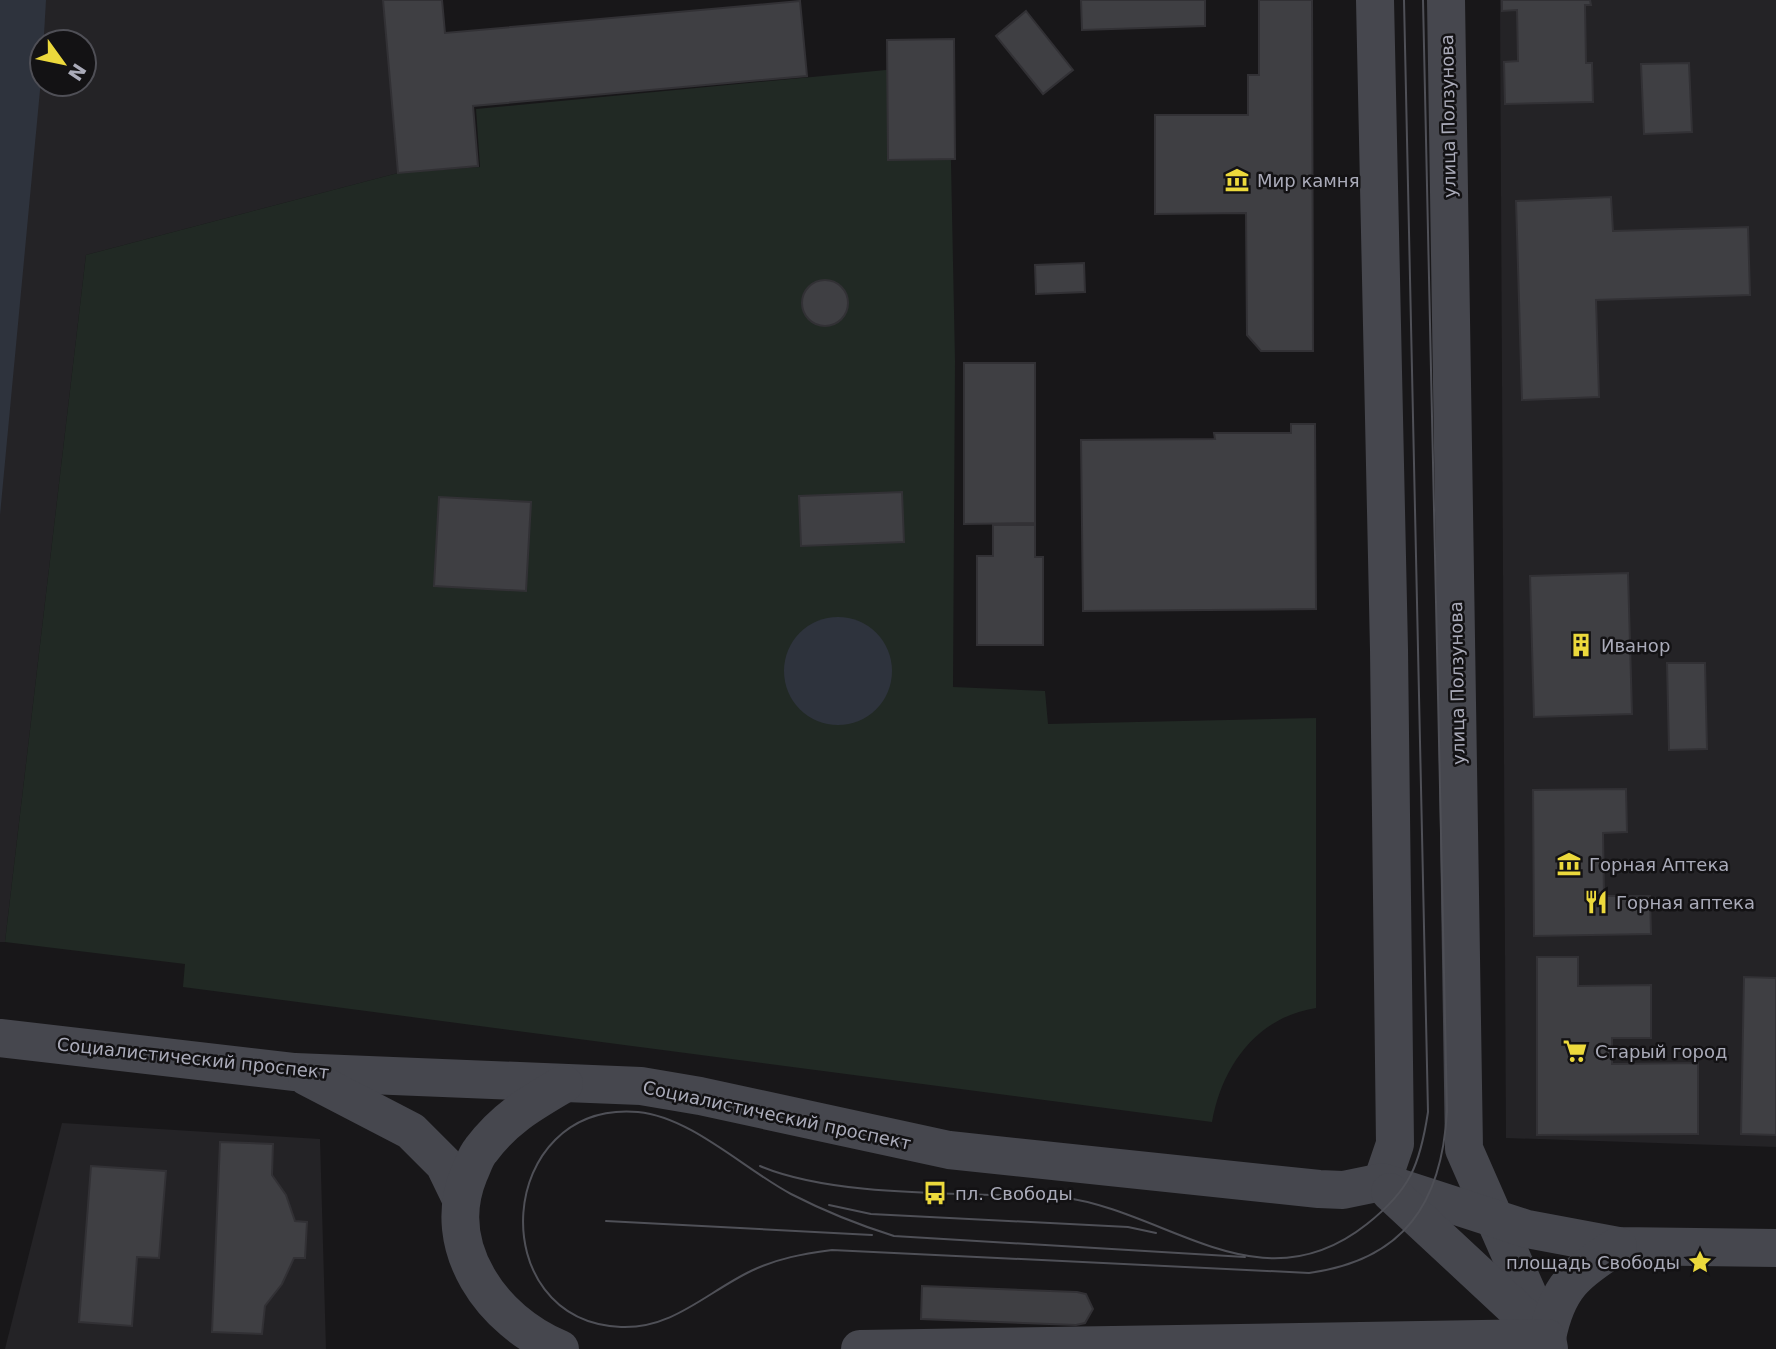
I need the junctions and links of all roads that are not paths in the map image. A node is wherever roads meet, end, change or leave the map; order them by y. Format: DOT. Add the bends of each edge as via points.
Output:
graph roads {
  1 [pos="1375,0"];
  2 [pos="1446,0"];
  3 [pos="0,1038"];
  4 [pos="295,1072"];
  5 [pos="564,1084"];
  6 [pos="1382,1182"];
  7 [pos="460,1197"];
  8 [pos="1495,1219"];
  9 [pos="1618,1246"];
  10 [pos="1776,1248"];
  11 [pos="1550,1345"];
  12 [pos="560,1349"];
  13 [pos="860,1349"];
  1 -- 6 [label="street" via="1395,1144"];
  2 -- 8 [label="street, улица Ползунова" via="1464,1149"];
  3 -- 4 [label="street, Социалистический проспект"];
  4 -- 5 [label="street, Социалистический проспект"];
  4 -- 7 [label="street" via="411,1130 444,1164"];
  5 -- 6 [label="street, Социалистический проспект" via="641,1086 700,1096 949,1150 1343,1190"];
  5 -- 7 [label="street" via="511,1115 478,1153"];
  6 -- 8 [label="street"];
  6 -- 11 [label="street"];
  7 -- 12 [label="street" via="460,1231 476,1279 507,1318"];
  8 -- 9 [label="street"];
  8 -- 11 [label="street, улица Ползунова"];
  9 -- 10 [label="street"];
  9 -- 11 [label="street" via="1584,1267 1563,1289 1552,1311"];
  11 -- 13 [label="street"];
}
